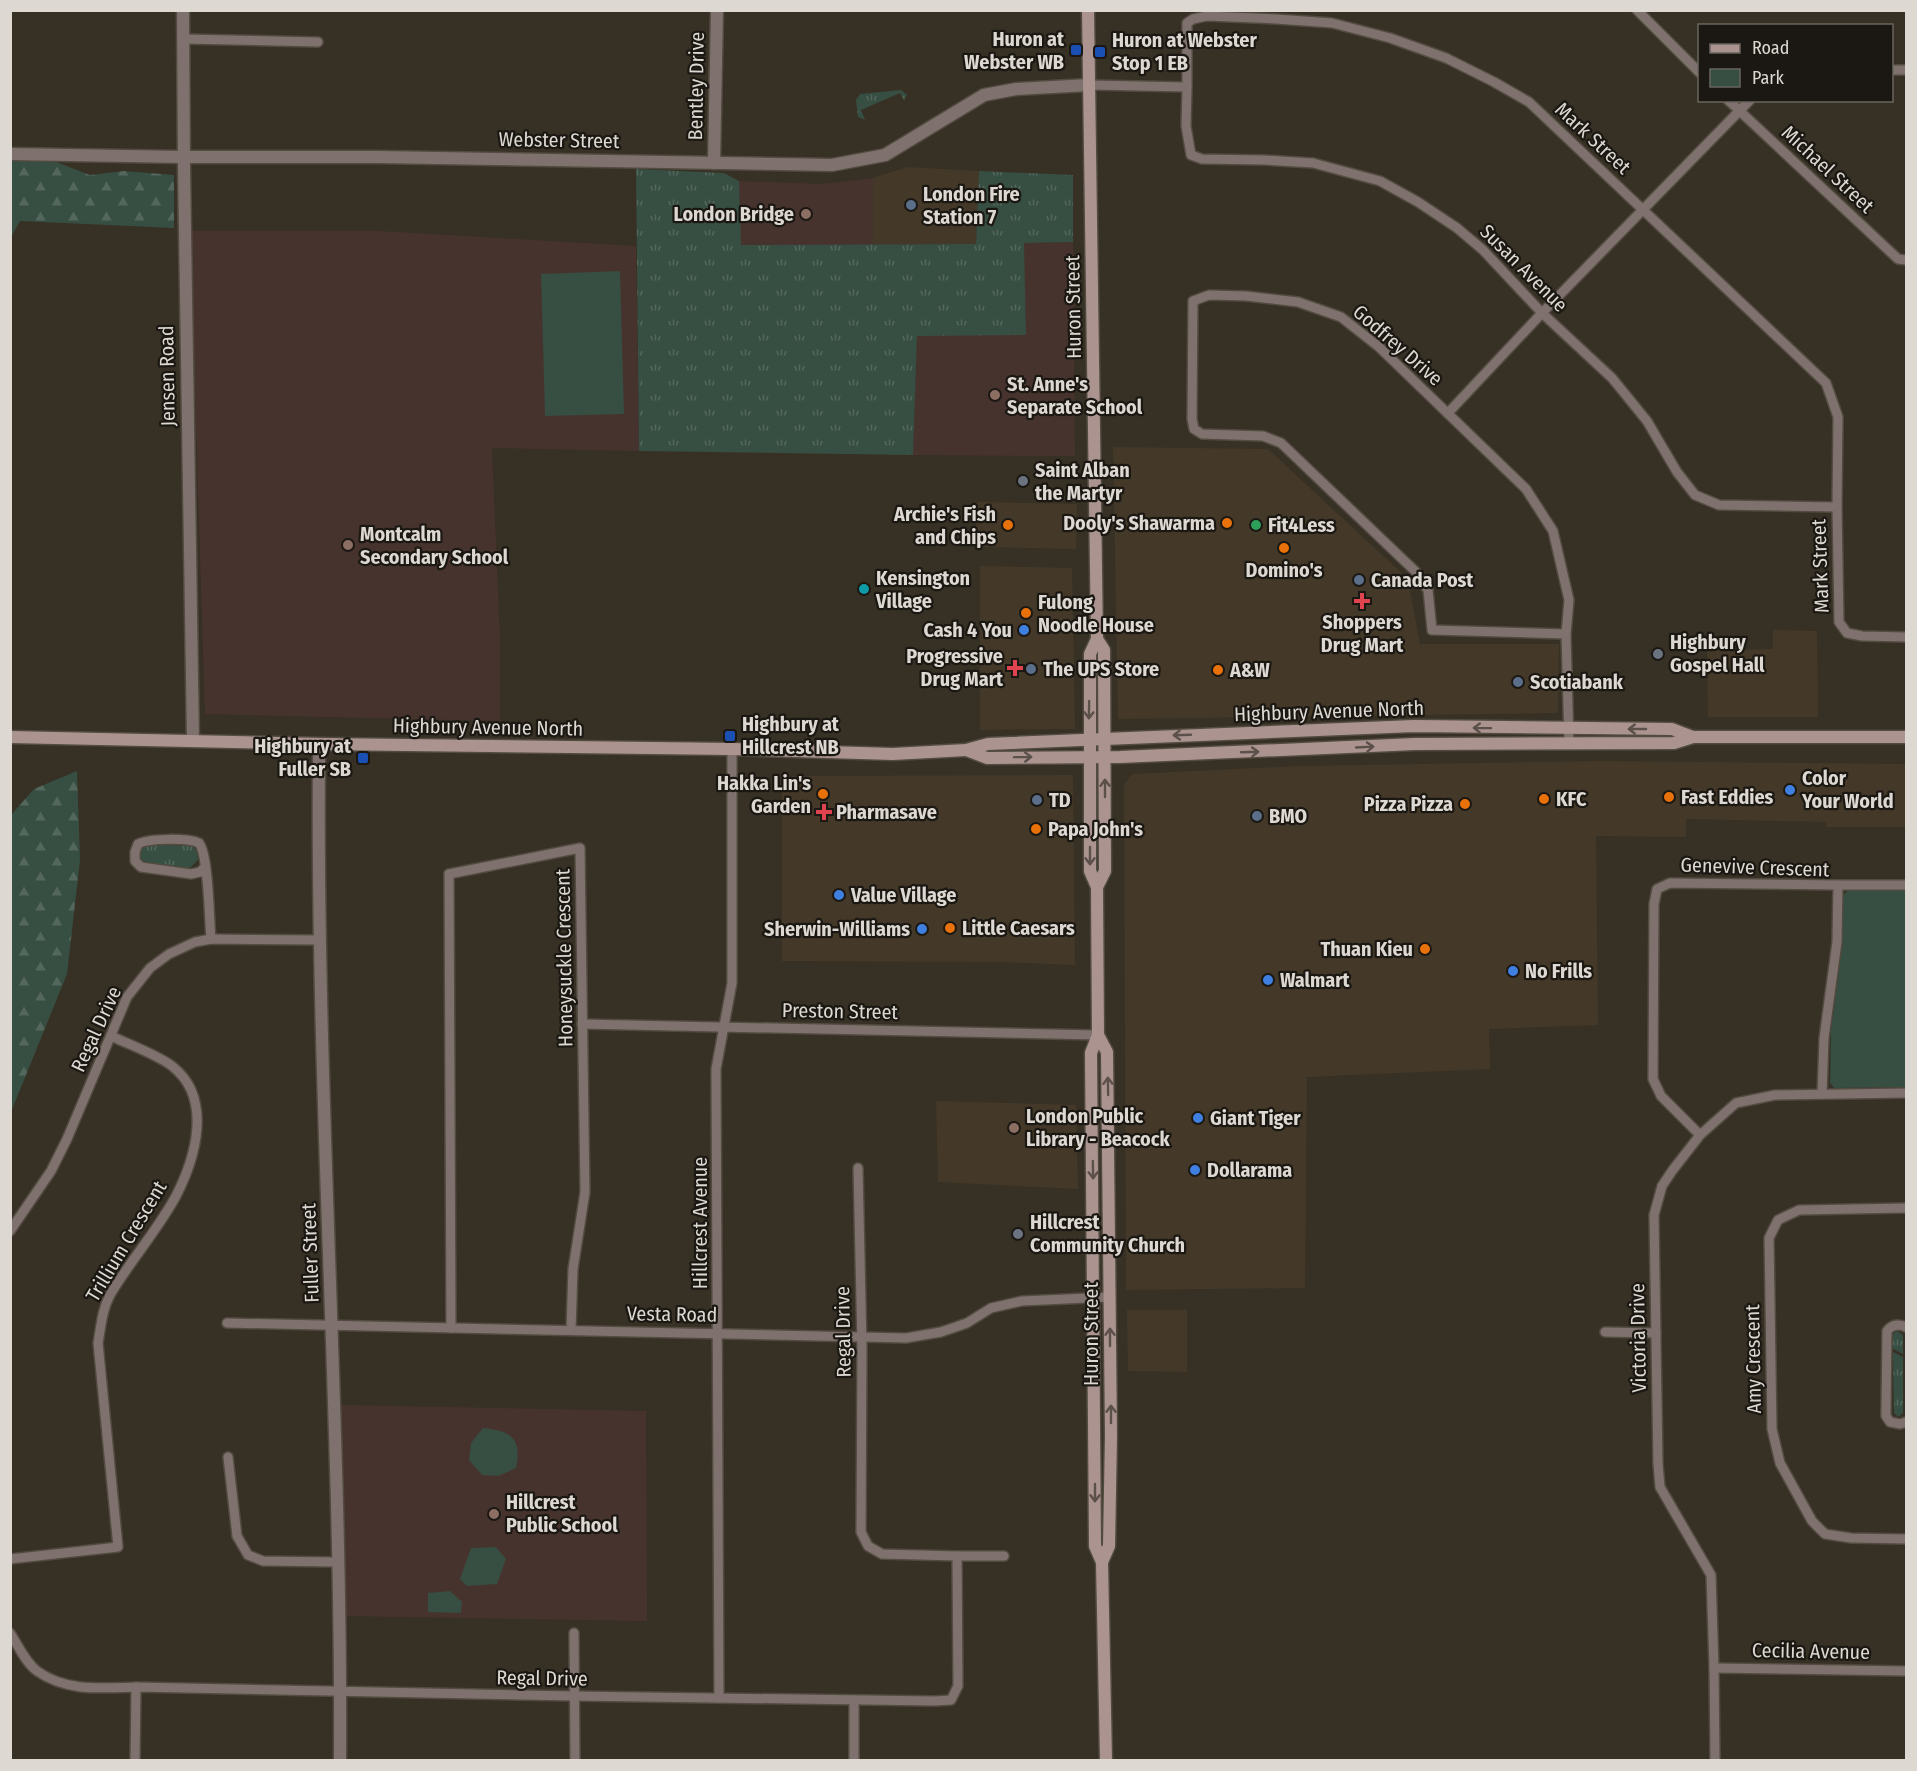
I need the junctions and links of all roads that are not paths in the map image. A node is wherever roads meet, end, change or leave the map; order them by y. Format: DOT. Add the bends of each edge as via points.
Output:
graph roads {
  1 [pos="183,10"];
  2 [pos="717,10"];
  3 [pos="1088,10"];
  4 [pos="1637,10"];
  5 [pos="184,39"];
  6 [pos="318,42"];
  7 [pos="1698,70"];
  8 [pos="1089,85"];
  9 [pos="1186,87"];
  10 [pos="1730,102"];
  11 [pos="1748,102"];
  12 [pos="1738,111"];
  13 [pos="10,154"];
  14 [pos="183,157"];
  15 [pos="714,163"];
  16 [pos="1644,211"];
  17 [pos="1906,260"];
  18 [pos="1542,313"];
  19 [pos="1448,413"];
  20 [pos="1837,507"];
  21 [pos="1566,634"];
  22 [pos="1906,637"];
  23 [pos="1096,639"];
  24 [pos="1570,729"];
  25 [pos="10,737"];
  26 [pos="1694,737"];
  27 [pos="1906,737"];
  28 [pos="1106,739"];
  29 [pos="193,741"];
  30 [pos="1089,741"];
  31 [pos="1569,743"];
  32 [pos="323,744"];
  33 [pos="732,748"];
  34 [pos="966,750"];
  35 [pos="1089,756"];
  36 [pos="1105,757"];
  37 [pos="205,867"];
  38 [pos="1838,885"];
  39 [pos="1906,885"];
  40 [pos="1097,887"];
  41 [pos="211,939"];
  42 [pos="319,940"];
  43 [pos="582,1024"];
  44 [pos="724,1027"];
  45 [pos="1098,1035"];
  46 [pos="111,1036"];
  47 [pos="1906,1093"];
  48 [pos="1822,1094"];
  49 [pos="1700,1135"];
  50 [pos="858,1168"];
  51 [pos="1906,1208"];
  52 [pos="10,1231"];
  53 [pos="1110,1297"];
  54 [pos="1094,1298"];
  55 [pos="227,1323"];
  56 [pos="332,1326"];
  57 [pos="1906,1327"];
  58 [pos="451,1328"];
  59 [pos="571,1330"];
  60 [pos="1605,1332"];
  61 [pos="718,1333"];
  62 [pos="1656,1333"];
  63 [pos="862,1336"];
  64 [pos="1906,1422"];
  65 [pos="228,1457"];
  66 [pos="1906,1539"];
  67 [pos="957,1556"];
  68 [pos="1004,1556"];
  69 [pos="10,1559"];
  70 [pos="337,1562"];
  71 [pos="1102,1562"];
  72 [pos="10,1633"];
  73 [pos="574,1633"];
  74 [pos="1714,1668"];
  75 [pos="1906,1671"];
  76 [pos="136,1686"];
  77 [pos="340,1692"];
  78 [pos="574,1696"];
  79 [pos="719,1698"];
  80 [pos="854,1700"];
  81 [pos="135,1761"];
  82 [pos="340,1761"];
  83 [pos="575,1761"];
  84 [pos="854,1761"];
  85 [pos="1106,1761"];
  86 [pos="1715,1761"];
  1 -- 5 [label="street, Jensen Road"];
  2 -- 15 [label="street, Bentley Drive"];
  3 -- 8 [label="main road, Huron Street"];
  4 -- 7 [label="street"];
  5 -- 6 [label="street"];
  5 -- 14 [label="street, Jensen Road"];
  8 -- 9 [label="street"];
  8 -- 15 [label="street, Webster Street" via="984,95 885,155 832,165"];
  8 -- 23 [label="main road, Huron Street"];
  9 -- 16 [label="street, Mark Street" via="1187,23 1193,19 1207,16 1332,23 1390,38 1446,58 1528,102"];
  9 -- 18 [label="street, Susan Avenue" via="1191,155 1202,159 1313,163 1380,181 1456,228 1483,250"];
  10 -- 12 [label="street, Michael Street"];
  11 -- 12 [label="street"];
  12 -- 16 [label="street"];
  12 -- 17 [label="street, Michael Street" via="1898,259"];
  13 -- 14 [label="street, Webster Street"];
  14 -- 15 [label="street, Webster Street"];
  14 -- 29 [label="street, Jensen Road"];
  16 -- 18 [label="street"];
  16 -- 20 [label="street, Mark Street" via="1826,383 1838,417"];
  18 -- 19 [label="street"];
  18 -- 20 [label="street, Susan Avenue" via="1612,378 1647,421 1695,495 1719,505"];
  19 -- 21 [label="street, Godfrey Drive" via="1526,489 1553,531 1569,600"];
  19 -- 21 [label="street, Godfrey Drive" via="1379,347 1341,317 1298,302 1246,296 1209,295 1193,301 1194,429 1202,434 1263,436 1281,443 1415,571 1428,590 1432,630"];
  20 -- 22 [label="street, Mark Street" via="1839,622 1847,633"];
  21 -- 24 [label="street, Godfrey Drive"];
  23 -- 28 [label="main road, Huron Street" via="1104,650"];
  23 -- 30 [label="main road, Huron Street, one-way" via="1090,654"];
  26 -- 24 [label="main road, Highbury Avenue North, one-way" via="1672,729"];
  24 -- 28 [label="main road, Highbury Avenue North, one-way" via="1414,726"];
  24 -- 31 [label="street, Godfrey Drive"];
  25 -- 29 [label="main road, Highbury Avenue North"];
  26 -- 27 [label="main road, Highbury Avenue North"];
  26 -- 31 [label="main road, Highbury Avenue North" via="1674,743"];
  28 -- 30 [label="main road, Highbury Avenue North"];
  28 -- 36 [label="main road, Huron Street"];
  29 -- 32 [label="main road, Highbury Avenue North"];
  30 -- 34 [label="main road, Highbury Avenue North" via="988,744"];
  30 -- 35 [label="main road, Huron Street"];
  36 -- 31 [label="main road, Highbury Avenue North, one-way" via="1415,744"];
  32 -- 33 [label="main road, Highbury Avenue North"];
  32 -- 42 [label="street, Fuller Street" via="319,758"];
  33 -- 34 [label="main road, Highbury Avenue North" via="893,754"];
  33 -- 44 [label="street, Hillcrest Avenue" via="732,983"];
  34 -- 35 [label="main road, Highbury Avenue North, one-way" via="987,758"];
  35 -- 36 [label="main road, Highbury Avenue North"];
  35 -- 40 [label="main road, Huron Street, one-way" via="1090,871"];
  40 -- 36 [label="main road, Huron Street, one-way" via="1105,871"];
  37 -- 37 [label="street" via="202,847 195,841 147,840 138,844 135,852 135,861 141,867 191,874"];
  37 -- 41 [label="street"];
  38 -- 39 [label="street"];
  38 -- 48 [label="street, Genevive Crescent" via="1837,942 1824,1038"];
  38 -- 49 [label="street, Genevive Crescent" via="1670,883 1657,889 1653,1079 1661,1096"];
  40 -- 45 [label="main road, Huron Street"];
  41 -- 42 [label="street, Regal Drive"];
  41 -- 46 [label="street, Regal Drive" via="169,954 150,968 127,997"];
  42 -- 56 [label="street, Fuller Street"];
  43 -- 44 [label="street, Preston Street"];
  43 -- 58 [label="street, Honeysuckle Crescent" via="580,848 449,874"];
  43 -- 59 [label="street, Honeysuckle Crescent" via="585,1192 573,1269"];
  44 -- 45 [label="street, Preston Street"];
  44 -- 61 [label="street, Hillcrest Avenue" via="717,1069"];
  53 -- 45 [label="main road, Huron Street, one-way" via="1107,1052"];
  45 -- 54 [label="main road, Huron Street, one-way" via="1091,1053"];
  46 -- 52 [label="street, Regal Drive" via="51,1171"];
  46 -- 69 [label="street, Trillium Crescent" via="171,1065 185,1078 195,1101 199,1125 176,1196 109,1297 102,1316 98,1343 118,1547"];
  47 -- 48 [label="street, Victoria Drive"];
  48 -- 49 [label="street, Victoria Drive" via="1775,1095 1736,1103"];
  49 -- 62 [label="street, Victoria Drive" via="1662,1186 1654,1215"];
  50 -- 63 [label="street, Regal Drive"];
  51 -- 66 [label="street, Amy Crescent" via="1799,1210 1778,1220 1769,1238 1772,1429 1780,1463 1812,1521 1825,1534 1851,1539"];
  53 -- 54 [label="street, Vesta Road"];
  71 -- 53 [label="main road, Huron Street, one-way" via="1109,1546"];
  54 -- 63 [label="street, Vesta Road" via="1022,1301 991,1308 967,1323 941,1332 906,1338"];
  54 -- 71 [label="main road, Huron Street, one-way" via="1095,1546"];
  55 -- 56 [label="street, Vesta Road"];
  56 -- 58 [label="street, Vesta Road"];
  56 -- 70 [label="street, Fuller Street"];
  57 -- 64 [label="street" via="1893,1326 1887,1331 1886,1416 1890,1422"];
  58 -- 59 [label="street, Vesta Road"];
  59 -- 61 [label="street, Vesta Road"];
  60 -- 62 [label="street"];
  61 -- 63 [label="street, Vesta Road"];
  61 -- 79 [label="street, Hillcrest Avenue"];
  62 -- 74 [label="street, Victoria Drive" via="1660,1487 1710,1575"];
  63 -- 67 [label="street, Regal Drive" via="861,1532 868,1546 882,1554"];
  65 -- 70 [label="street" via="237,1536 248,1555 263,1561"];
  67 -- 68 [label="street, Regal Drive"];
  67 -- 80 [label="street, Regal Drive" via="958,1686 951,1700"];
  70 -- 77 [label="street, Fuller Street"];
  71 -- 85 [label="main road, Huron Street"];
  72 -- 76 [label="street, Regal Drive" via="35,1670 59,1683 88,1689"];
  73 -- 78 [label="street"];
  74 -- 75 [label="street, Cecilia Avenue"];
  74 -- 86 [label="street, Victoria Drive"];
  76 -- 77 [label="street, Regal Drive"];
  76 -- 81 [label="street"];
  77 -- 78 [label="street, Regal Drive"];
  77 -- 82 [label="street, Fuller Street"];
  78 -- 79 [label="street, Regal Drive"];
  78 -- 83 [label="street"];
  79 -- 80 [label="street, Regal Drive"];
  80 -- 84 [label="street"];
}
